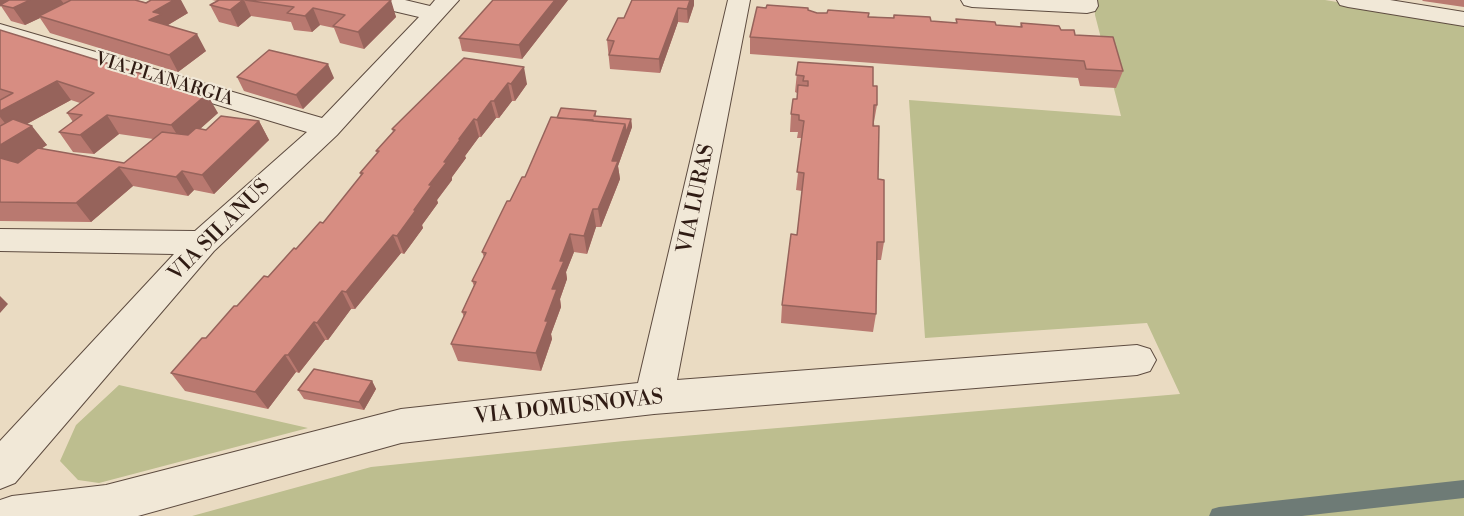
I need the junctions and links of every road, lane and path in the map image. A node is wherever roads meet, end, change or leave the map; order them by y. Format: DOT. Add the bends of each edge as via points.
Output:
graph roads {
  1 [pos="376,0"];
  2 [pos="740,0"];
  3 [pos="972,0"];
  4 [pos="1348,0"];
  5 [pos="1086,3"];
  6 [pos="441,7"];
  7 [pos="1464,19"];
  8 [pos="0,31"];
  9 [pos="327,129"];
  10 [pos="0,240"];
  11 [pos="203,243"];
  12 [pos="1137,360"];
  13 [pos="654,398"];
  14 [pos="0,470"];
  15 [pos="12,516"];
  1 -- 6 [label="street"];
  2 -- 13 [label="street, VIA LURAS"];
  3 -- 5 [label="street"];
  4 -- 7 [label="street"];
  6 -- 9 [label="street, VIA SILANUS"];
  8 -- 9 [label="street, VIA PLANARGIA"];
  9 -- 11 [label="street, VIA SILANUS"];
  10 -- 11 [label="street"];
  11 -- 14 [label="street, VIA SILANUS"];
  12 -- 13 [label="street, VIA DOMUSNOVAS"];
  13 -- 15 [label="street, VIA DOMUSNOVAS" via="401,426 106,505"];
}
